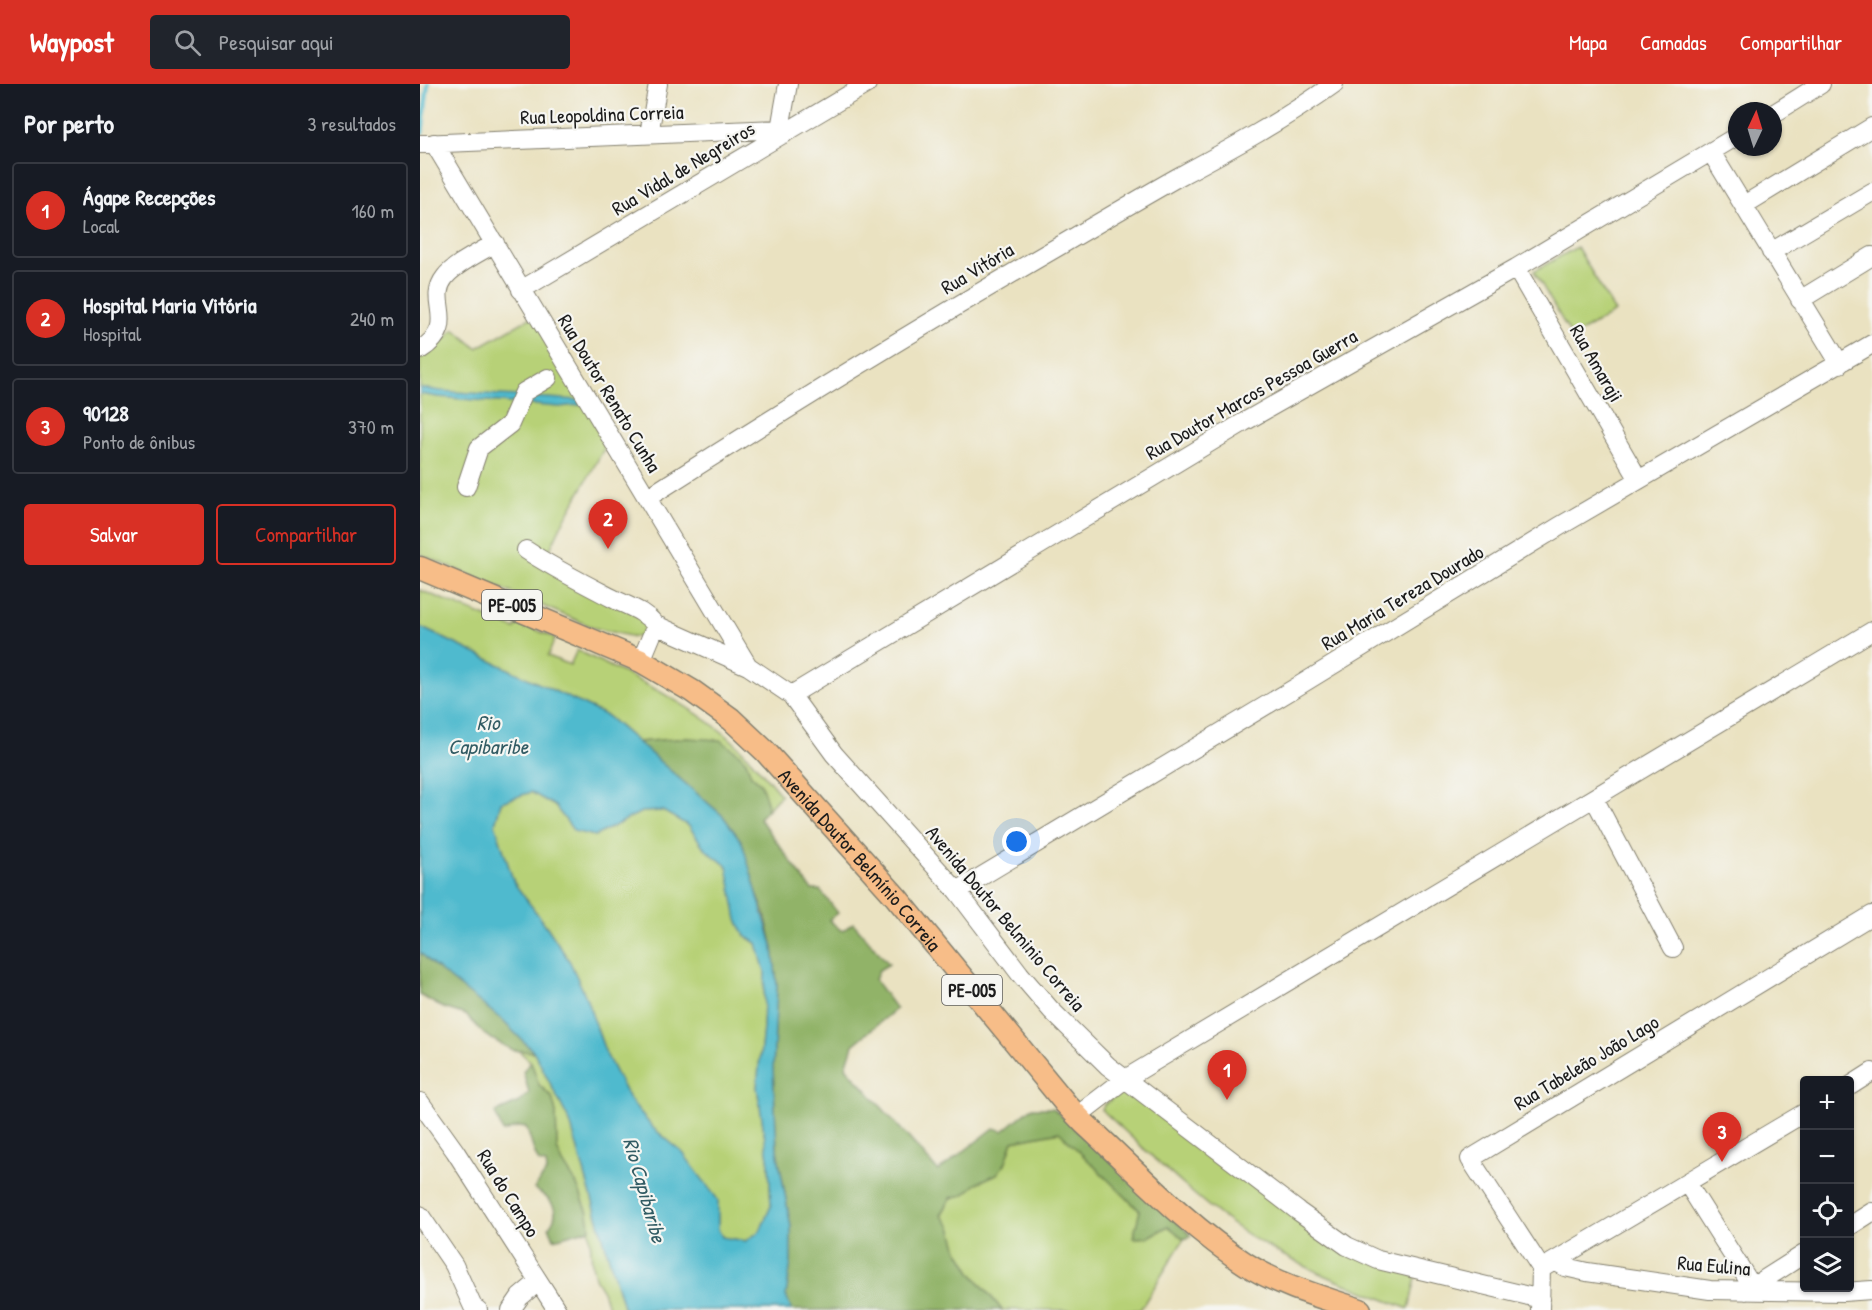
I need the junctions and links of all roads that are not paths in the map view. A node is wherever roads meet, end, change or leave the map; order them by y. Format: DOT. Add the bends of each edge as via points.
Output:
graph roads {
  1 [pos="658,84"];
  2 [pos="788,84"];
  3 [pos="867,84"];
  4 [pos="1334,84"];
  5 [pos="1821,84"];
  6 [pos="1782,108"];
  7 [pos="1872,127"];
  8 [pos="782,131"];
  9 [pos="649,135"];
  10 [pos="1728,142"];
  11 [pos="427,143"];
  12 [pos="1711,152"];
  13 [pos="1872,192"];
  14 [pos="1744,205"];
  15 [pos="495,243"];
  16 [pos="1771,252"];
  17 [pos="1872,256"];
  18 [pos="1516,268"];
  19 [pos="521,290"];
  20 [pos="1800,300"];
  21 [pos="1872,344"];
  22 [pos="420,350"];
  23 [pos="567,364"];
  24 [pos="1840,364"];
  25 [pos="1639,480"];
  26 [pos="466,487"];
  27 [pos="646,498"];
  28 [pos="526,549"];
  29 [pos="420,567"];
  30 [pos="656,625"];
  31 [pos="1872,631"];
  32 [pos="640,661"];
  33 [pos="748,666"];
  34 [pos="791,695"];
  35 [pos="1594,798"];
  36 [pos="957,891"];
  37 [pos="1872,915"];
  38 [pos="1673,948"];
  39 [pos="1872,1072"];
  40 [pos="1125,1079"];
  41 [pos="1854,1083"];
  42 [pos="420,1102"];
  43 [pos="1800,1115"];
  44 [pos="1077,1116"];
  45 [pos="1687,1184"];
  46 [pos="1872,1212"];
  47 [pos="420,1215"];
  48 [pos="1854,1223"];
  49 [pos="1800,1257"];
  50 [pos="1548,1264"];
  51 [pos="538,1282"];
  52 [pos="1749,1289"];
  53 [pos="1872,1290"];
  54 [pos="1541,1304"];
  55 [pos="478,1310"];
  56 [pos="511,1310"];
  57 [pos="557,1310"];
  58 [pos="1360,1310"];
  1 -- 9 [label="street"];
  2 -- 8 [label="street"];
  3 -- 8 [label="street, Rua Vidal de Negreiros"];
  4 -- 27 [label="street, Rua Vitória" via="1290,115 988,287"];
  5 -- 6 [label="street"];
  7 -- 14 [label="street"];
  8 -- 9 [label="street, Rua Leopoldina Correia"];
  8 -- 19 [label="street, Rua Vidal de Negreiros"];
  9 -- 11 [label="street, Rua Leopoldina Correia"];
  10 -- 12 [label="street, Rua Doutor Marcos Pessoa Guerra"];
  11 -- 15 [label="street, Rua Doutor Renato Cunha"];
  12 -- 14 [label="street"];
  12 -- 18 [label="street, Rua Doutor Marcos Pessoa Guerra"];
  13 -- 16 [label="street"];
  14 -- 16 [label="street"];
  15 -- 19 [label="street, Rua Doutor Renato Cunha"];
  15 -- 22 [label="street" via="446,276 439,293 439,334"];
  16 -- 20 [label="street"];
  17 -- 20 [label="street"];
  18 -- 25 [label="street, Rua Amaraji"];
  18 -- 34 [label="street, Rua Doutor Marcos Pessoa Guerra" via="1244,422"];
  19 -- 23 [label="street, Rua Doutor Renato Cunha"];
  20 -- 24 [label="street"];
  21 -- 24 [label="street, Rua Maria Tereza Dourado"];
  23 -- 26 [label="street" via="522,399 510,424 479,448"];
  23 -- 27 [label="street, Rua Doutor Renato Cunha"];
  24 -- 25 [label="street, Rua Maria Tereza Dourado"];
  25 -- 36 [label="street, Rua Maria Tereza Dourado"];
  27 -- 33 [label="street, Rua Doutor Renato Cunha"];
  28 -- 30 [label="street, Avenida Doutor Belminio Correia" via="543,562 646,614"];
  29 -- 32 [label="main road, Avenida Doutor Belmínio Correia / PE-005"];
  30 -- 32 [label="street"];
  30 -- 33 [label="street, Avenida Doutor Belminio Correia"];
  31 -- 35 [label="street"];
  32 -- 44 [label="main road, Avenida Doutor Belmínio Correia / PE-005" via="731,719 765,751 896,897"];
  33 -- 34 [label="street, Avenida Doutor Belminio Correia"];
  34 -- 36 [label="street, Avenida Doutor Belminio Correia" via="834,754"];
  35 -- 38 [label="street"];
  35 -- 40 [label="street"];
  36 -- 40 [label="street, Avenida Doutor Belminio Correia" via="1051,1010"];
  37 -- 50 [label="street, Rua Tabeleão João Lago" via="1470,1159"];
  39 -- 41 [label="street"];
  40 -- 44 [label="street"];
  40 -- 54 [label="street, Avenida Doutor Belminio Correia" via="1347,1246 1378,1260"];
  42 -- 51 [label="street, Rua do Campo"];
  43 -- 45 [label="street"];
  44 -- 58 [label="main road, Avenida Doutor Belmínio Correia / PE-005" via="1205,1235 1247,1265 1289,1286"];
  45 -- 50 [label="street"];
  45 -- 52 [label="street"];
  46 -- 48 [label="street"];
  47 -- 55 [label="street"];
  49 -- 52 [label="street"];
  50 -- 52 [label="street, Rua Eulina" via="1710,1290"];
  50 -- 54 [label="street"];
  51 -- 56 [label="street"];
  51 -- 57 [label="street, Rua do Campo"];
  52 -- 53 [label="street, Rua Eulina"];
}
